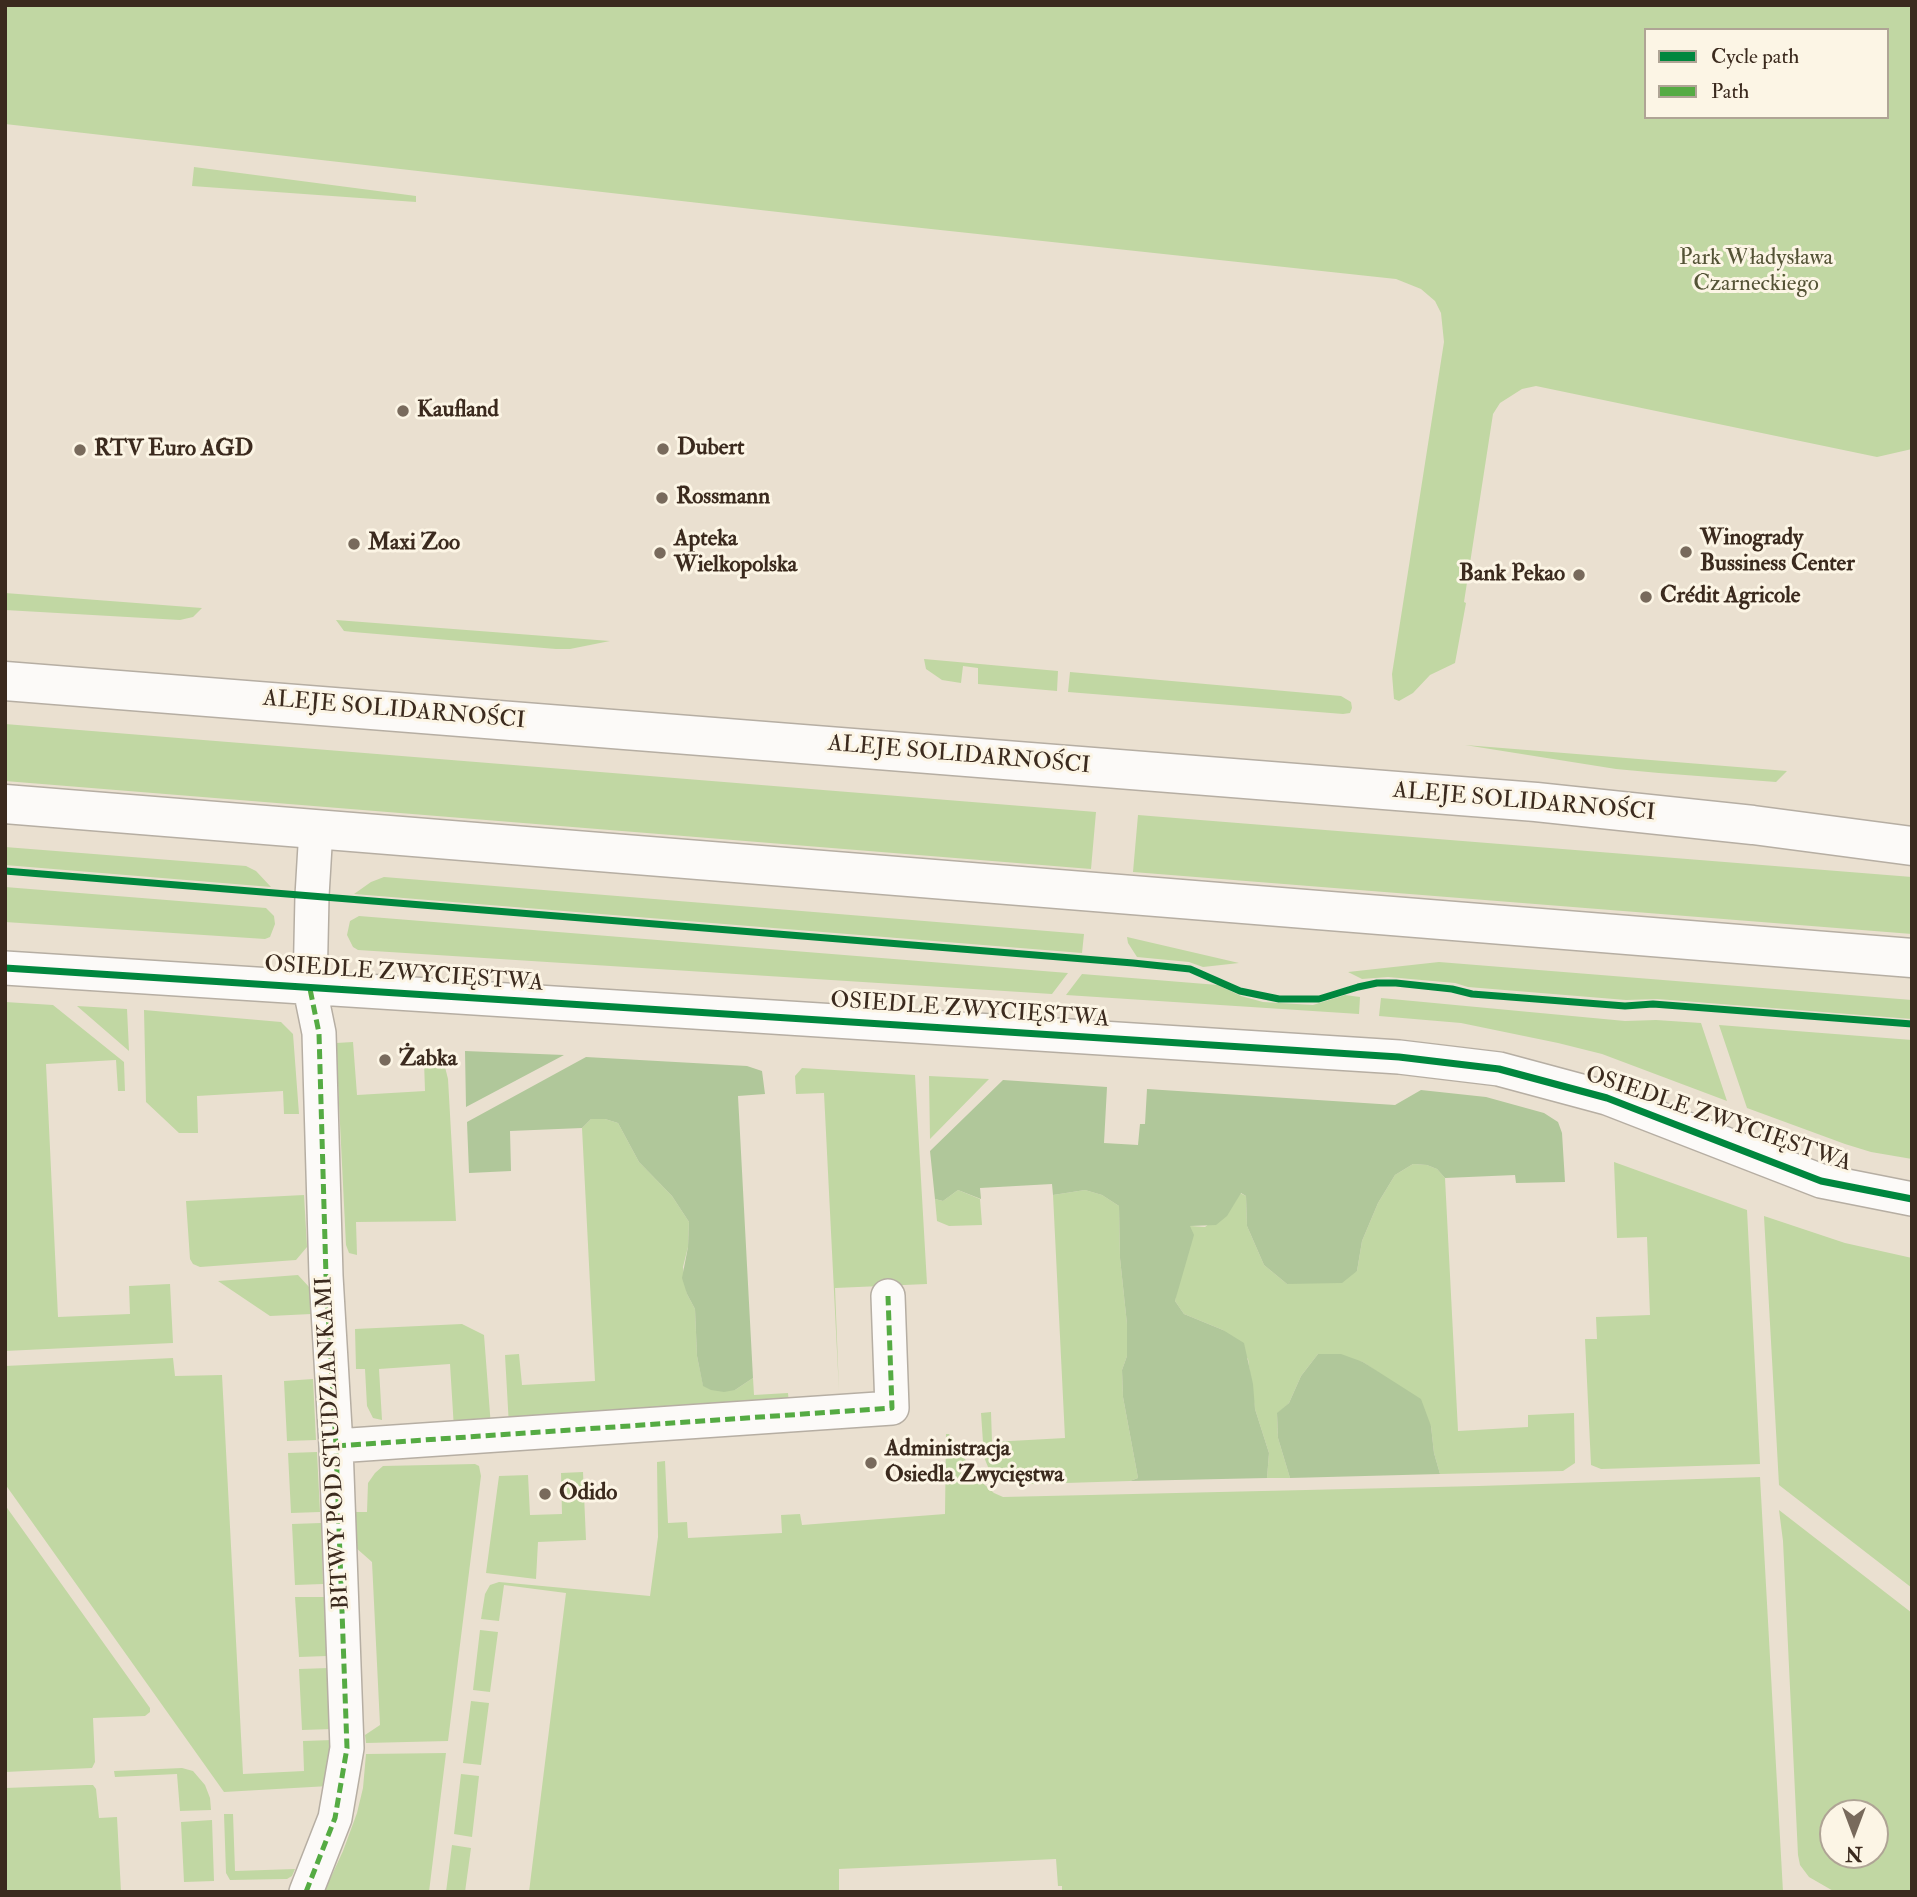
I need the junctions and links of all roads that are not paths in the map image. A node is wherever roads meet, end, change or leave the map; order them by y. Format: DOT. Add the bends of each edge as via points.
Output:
graph roads {
  1 [pos="5,681"];
  2 [pos="5,804"];
  3 [pos="316,830"];
  4 [pos="1912,846"];
  5 [pos="1912,958"];
  6 [pos="5,968"];
  7 [pos="310,989"];
  8 [pos="1912,1199"];
  9 [pos="888,1296"];
  10 [pos="336,1446"];
  11 [pos="306,1892"];
  1 -- 4 [label="street, ALEJE SOLIDARNOŚCI" via="1536,802"];
  2 -- 3 [label="street"];
  3 -- 5 [label="street"];
  3 -- 7 [label="street, BITWY POD STUDZIANKAMI"];
  6 -- 7 [label="street, OSIEDLE ZWYCIĘSTWA"];
  7 -- 8 [label="street, OSIEDLE ZWYCIĘSTWA" via="1399,1058 1499,1069 1607,1098 1821,1181"];
  7 -- 10 [label="street, BITWY POD STUDZIANKAMI" via="319,1033"];
  9 -- 10 [label="street" via="892,1408"];
  10 -- 11 [label="street, BITWY POD STUDZIANKAMI" via="347,1748 334,1818"];
}
